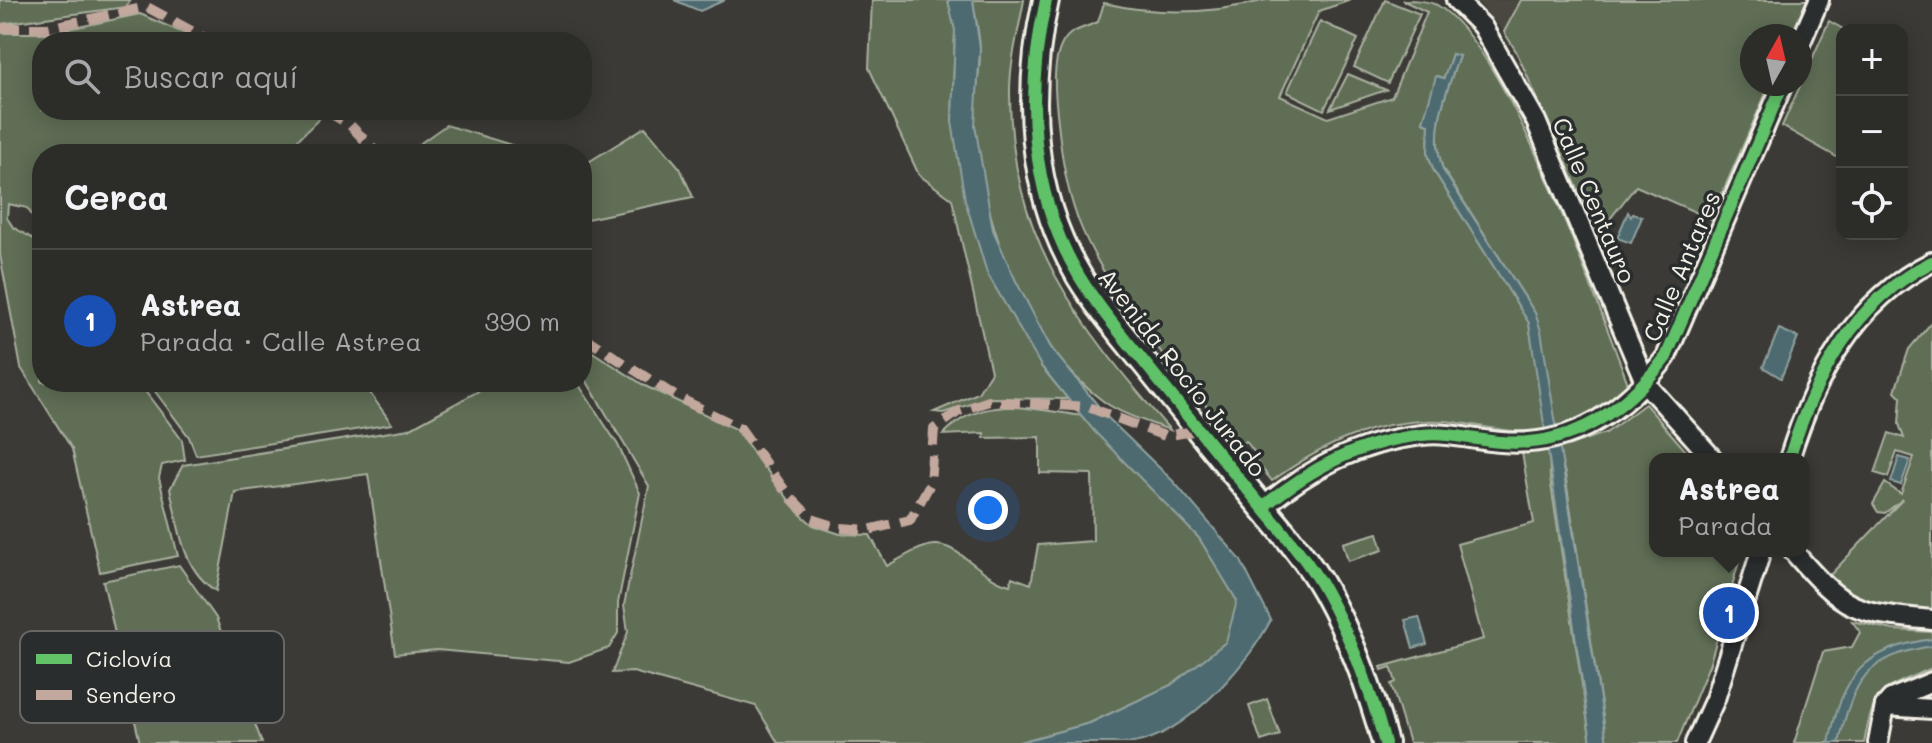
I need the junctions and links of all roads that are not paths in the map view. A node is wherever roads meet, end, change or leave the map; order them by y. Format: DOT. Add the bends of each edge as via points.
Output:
graph roads {
  1 [pos="1046,0"];
  2 [pos="1456,0"];
  3 [pos="1819,0"];
  4 [pos="1809,24"];
  5 [pos="1778,96"];
  6 [pos="1932,262"];
  7 [pos="1646,384"];
  8 [pos="1708,453"];
  9 [pos="1791,453"];
  10 [pos="1263,507"];
  11 [pos="1759,557"];
  12 [pos="1798,557"];
  13 [pos="1932,620"];
  14 [pos="1932,683"];
  15 [pos="1885,706"];
  16 [pos="1932,709"];
  17 [pos="1385,743"];
  18 [pos="1695,743"];
  19 [pos="1878,743"];
  1 -- 10 [label="main road, Avenida Rocío Jurado" via="1032,105 1049,209 1078,274 1112,323"];
  2 -- 7 [label="street, Calle Centauro" via="1482,26 1536,121"];
  3 -- 4 [label="street"];
  5 -- 7 [label="street, Calle Antares" via="1666,357"];
  6 -- 9 [label="street" via="1884,294 1851,328 1822,372"];
  7 -- 8 [label="street, Calle Centauro"];
  7 -- 10 [label="street, Calle Antares" via="1610,416 1541,440 1501,442 1438,434 1346,452"];
  10 -- 17 [label="main road, Avenida Rocío Jurado" via="1325,590 1373,701"];
  11 -- 18 [label="street" via="1715,699"];
  12 -- 13 [label="street" via="1828,591 1865,613"];
  14 -- 15 [label="street"];
  15 -- 16 [label="street"];
  15 -- 19 [label="street"];
}
